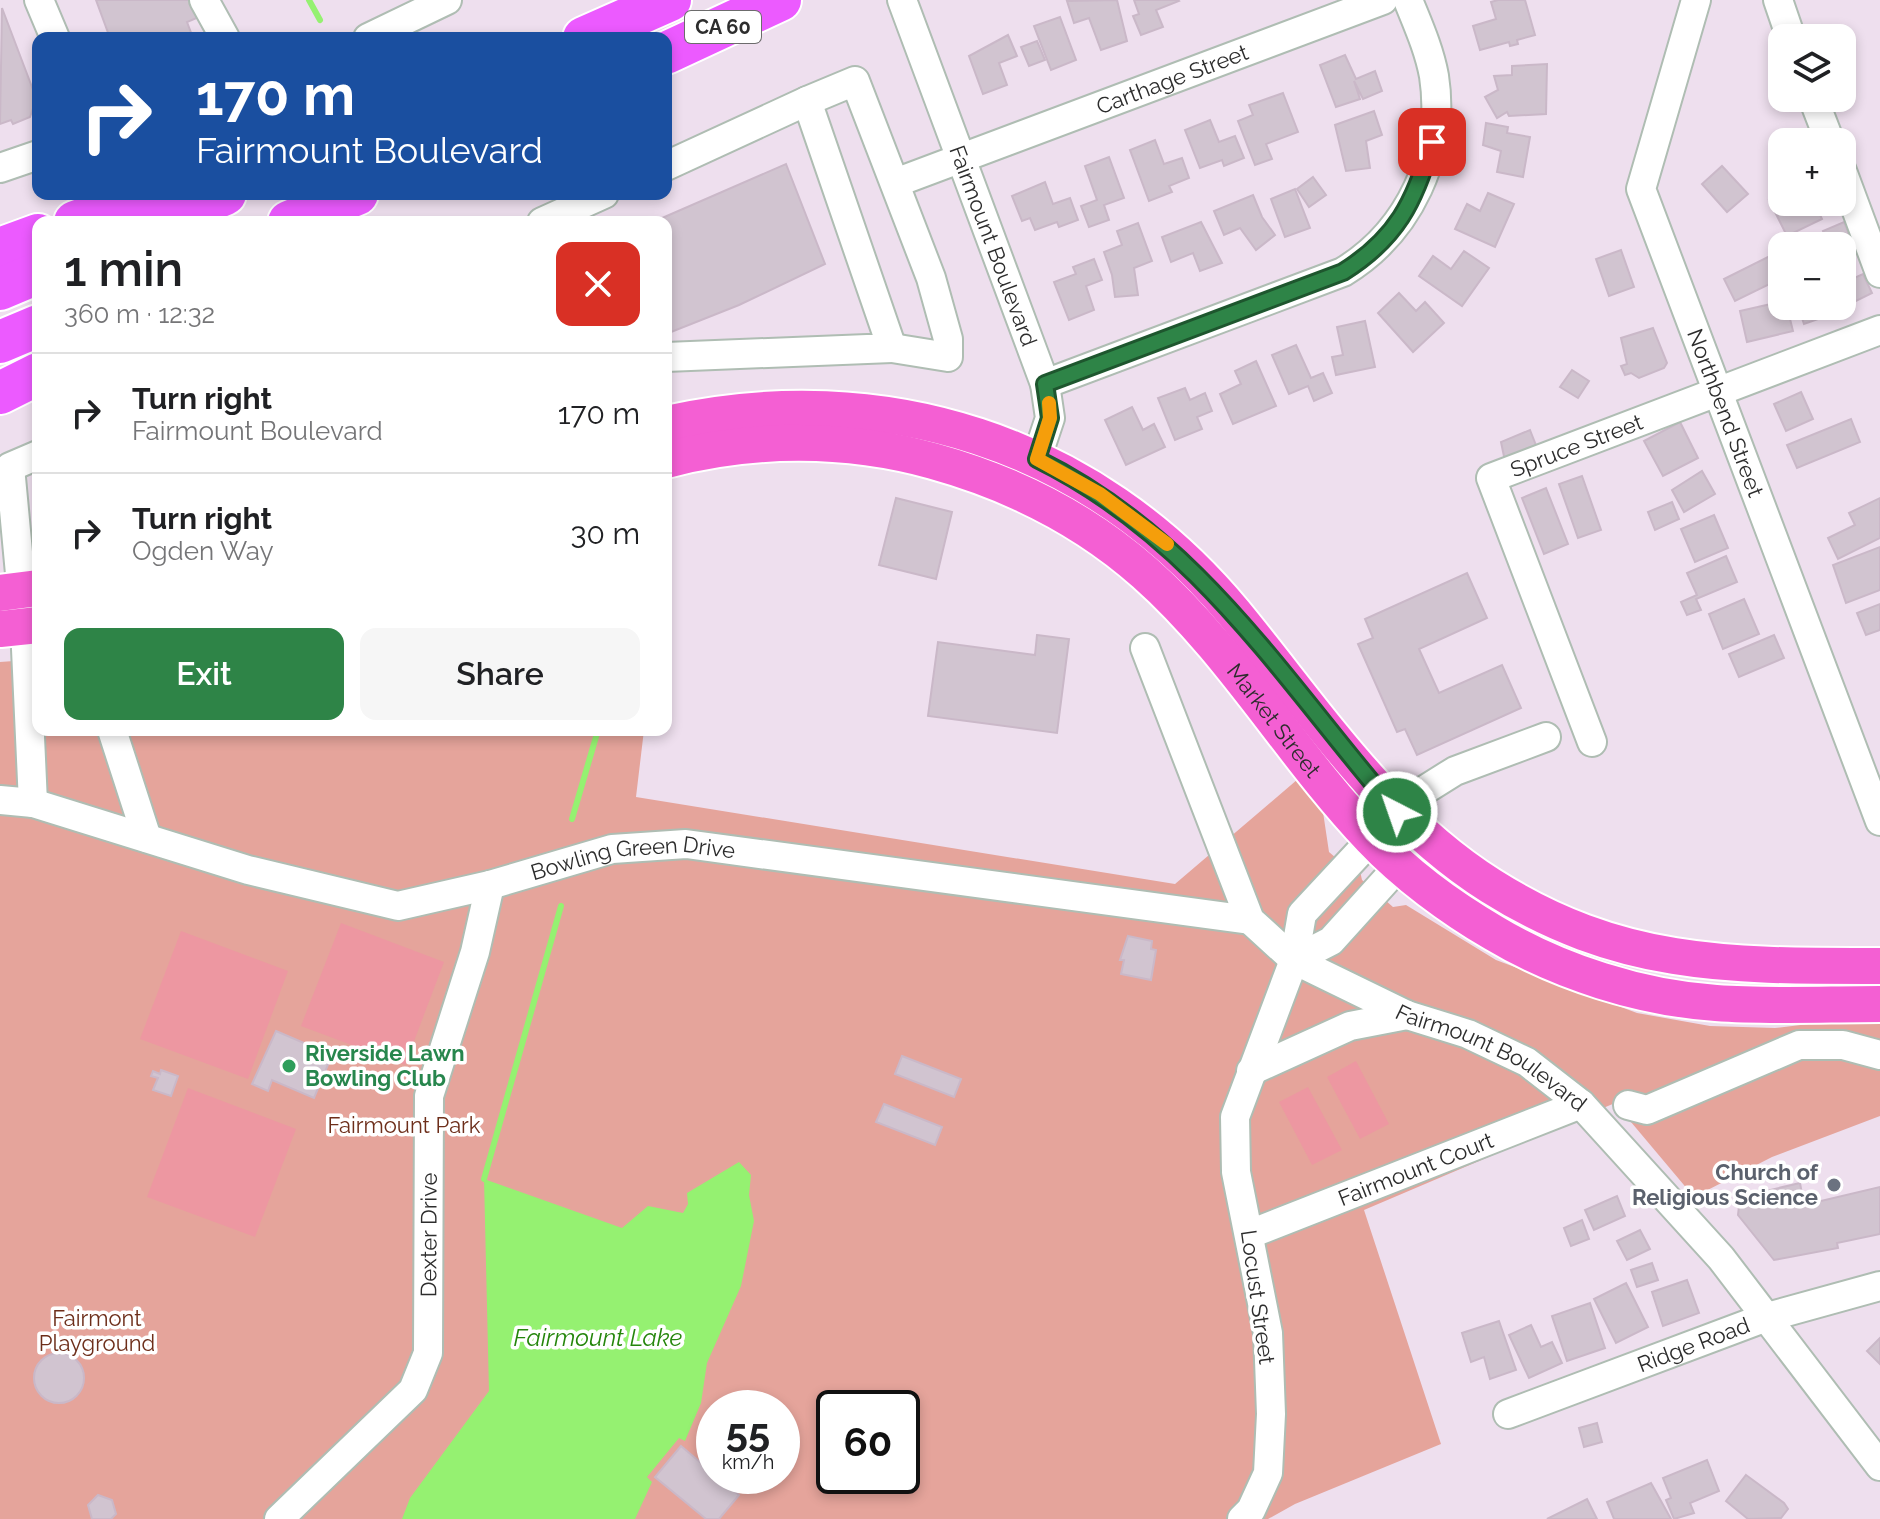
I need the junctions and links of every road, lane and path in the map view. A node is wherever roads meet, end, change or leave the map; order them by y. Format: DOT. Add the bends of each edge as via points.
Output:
graph roads {
  1 [pos="39,0"];
  2 [pos="204,0"];
  3 [pos="447,0"];
  4 [pos="670,0"];
  5 [pos="780,0"];
  6 [pos="902,0"];
  7 [pos="1383,0"];
  8 [pos="1408,0"];
  9 [pos="1696,0"];
  10 [pos="1778,0"];
  11 [pos="403,10"];
  12 [pos="1786,24"];
  13 [pos="52,32"];
  14 [pos="222,32"];
  15 [pos="378,32"];
  16 [pos="598,32"];
  17 [pos="672,50"];
  18 [pos="807,101"];
  19 [pos="32,157"];
  20 [pos="962,160"];
  21 [pos="672,163"];
  22 [pos="0,168"];
  23 [pos="895,183"];
  24 [pos="136,200"];
  25 [pos="211,200"];
  26 [pos="342,200"];
  27 [pos="362,200"];
  28 [pos="591,200"];
  29 [pos="1856,209"];
  30 [pos="92,216"];
  31 [pos="172,216"];
  32 [pos="304,216"];
  33 [pos="347,216"];
  34 [pos="556,216"];
  35 [pos="32,237"];
  36 [pos="0,249"];
  37 [pos="1880,273"];
  38 [pos="32,276"];
  39 [pos="0,289"];
  40 [pos="32,329"];
  41 [pos="1880,330"];
  42 [pos="0,342"];
  43 [pos="892,348"];
  44 [pos="672,357"];
  45 [pos="32,377"];
  46 [pos="1045,384"];
  47 [pos="1717,391"];
  48 [pos="0,393"];
  49 [pos="672,423"];
  50 [pos="32,458"];
  51 [pos="672,459"];
  52 [pos="1037,459"];
  53 [pos="1025,493"];
  54 [pos="20,590"];
  55 [pos="21,627"];
  56 [pos="1145,648"];
  57 [pos="32,694"];
  58 [pos="34,736"];
  59 [pos="114,736"];
  60 [pos="1546,737"];
  61 [pos="1592,742"];
  62 [pos="0,800"];
  63 [pos="33,803"];
  64 [pos="1397,812"];
  65 [pos="1880,821"];
  66 [pos="1425,837"];
  67 [pos="147,838"];
  68 [pos="1372,839"];
  69 [pos="1400,865"];
  70 [pos="490,885"];
  71 [pos="1250,920"];
  72 [pos="1294,960"];
  73 [pos="1880,966"];
  74 [pos="1880,1004"];
  75 [pos="1407,1015"];
  76 [pos="1799,1045"];
  77 [pos="1880,1055"];
  78 [pos="1725,1060"];
  79 [pos="1251,1071"];
  80 [pos="1581,1104"];
  81 [pos="1628,1105"];
  82 [pos="1250,1234"];
  83 [pos="1880,1286"];
  84 [pos="1764,1318"];
  85 [pos="1508,1414"];
  86 [pos="1880,1466"];
  87 [pos="279,1519"];
  88 [pos="1242,1519"];
  1 -- 13 [label="street"];
  2 -- 14 [label="street"];
  3 -- 11 [label="street"];
  4 -- 16 [label="highway, CA 60"];
  5 -- 17 [label="highway, CA 60"];
  6 -- 20 [label="street, Fairmount Boulevard"];
  7 -- 20 [label="street, Carthage Street"];
  8 -- 46 [label="street" via="1426,45 1436,108 1421,181 1381,246 1343,272"];
  9 -- 47 [label="street, Northbend Street" via="1641,189"];
  10 -- 12 [label="street"];
  11 -- 15 [label="street"];
  18 -- 21 [label="street"];
  18 -- 23 [label="street" via="855,81"];
  18 -- 43 [label="street"];
  19 -- 22 [label="street"];
  20 -- 23 [label="street, Carthage Street"];
  20 -- 46 [label="street, Fairmount Boulevard"];
  23 -- 43 [label="street" via="931,278 948,357"];
  24 -- 30 [label="highway"];
  25 -- 31 [label="highway"];
  26 -- 32 [label="highway"];
  27 -- 33 [label="highway"];
  28 -- 34 [label="street"];
  29 -- 37 [label="street"];
  35 -- 36 [label="highway"];
  38 -- 39 [label="highway"];
  40 -- 42 [label="highway"];
  41 -- 47 [label="street, Spruce Street"];
  43 -- 44 [label="street"];
  45 -- 48 [label="highway"];
  46 -- 52 [label="street, Fairmount Boulevard" via="1050,418"];
  47 -- 61 [label="street, Spruce Street" via="1491,478"];
  47 -- 65 [label="street, Northbend Street"];
  49 -- 52 [label="main road, Market Street" via="783,408 846,410 965,430"];
  50 -- 54 [label="street" via="10,467"];
  51 -- 53 [label="main road, Market Street" via="754,445 829,444 919,457"];
  52 -- 53 [label="street, Fairmount Boulevard"];
  52 -- 64 [label="main road, Market Street" via="1124,510 1188,563"];
  53 -- 68 [label="main road, Market Street" via="1106,542 1165,592"];
  54 -- 55 [label="street"];
  55 -- 57 [label="street"];
  56 -- 71 [label="street, Fairmount Boulevard"];
  58 -- 63 [label="street"];
  59 -- 67 [label="street"];
  60 -- 64 [label="street" via="1455,771"];
  62 -- 63 [label="street, Bowling Green Drive"];
  63 -- 67 [label="street, Bowling Green Drive"];
  64 -- 66 [label="main road, Market Street"];
  64 -- 68 [label="street"];
  66 -- 69 [label="street"];
  66 -- 73 [label="main road, Market Street" via="1494,888 1562,925 1653,954 1732,966"];
  67 -- 70 [label="street, Bowling Green Drive" via="248,870 398,906"];
  68 -- 69 [label="main road, Market Street"];
  68 -- 72 [label="street" via="1302,914"];
  69 -- 72 [label="street" via="1331,941"];
  69 -- 74 [label="main road, Market Street" via="1495,934 1595,978 1715,1003"];
  70 -- 71 [label="street, Bowling Green Drive" via="634,846 714,847"];
  70 -- 87 [label="street, Dexter Drive" via="475,952 429,1096 428,1353 413,1390"];
  71 -- 72 [label="street, Fairmount Boulevard"];
  72 -- 75 [label="street, Fairmount Boulevard"];
  72 -- 79 [label="street, Locust Street"];
  75 -- 79 [label="street" via="1350,1026"];
  75 -- 80 [label="street, Fairmount Boulevard" via="1468,1034 1527,1062"];
  76 -- 77 [label="street" via="1843,1045"];
  76 -- 78 [label="street" via="1754,1047"];
  76 -- 81 [label="street" via="1647,1110"];
  79 -- 82 [label="street, Locust Street" via="1235,1117 1236,1172"];
  80 -- 82 [label="street, Fairmount Court"];
  80 -- 84 [label="street, Fairmount Boulevard" via="1721,1258"];
  82 -- 88 [label="street, Locust Street" via="1268,1333 1271,1414 1268,1473"];
  83 -- 84 [label="street, Ridge Road"];
  84 -- 85 [label="street, Ridge Road"];
  84 -- 86 [label="street, Fairmount Boulevard"];
}
